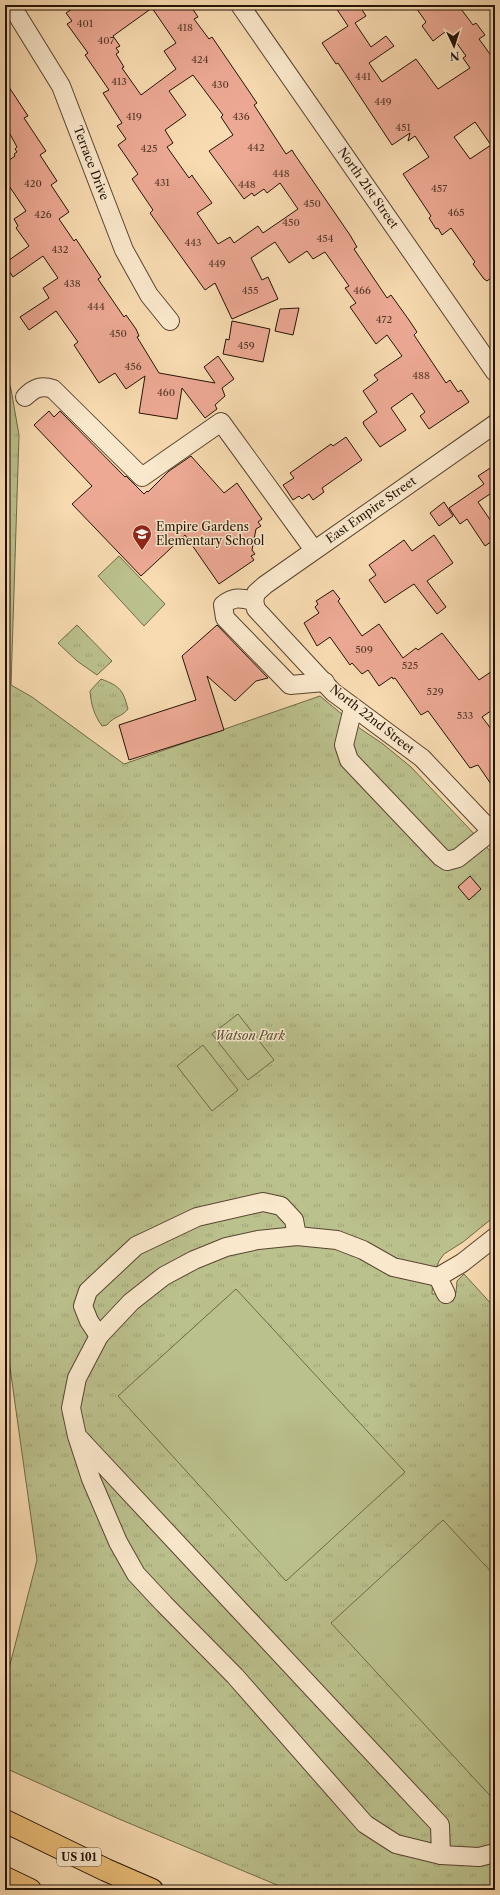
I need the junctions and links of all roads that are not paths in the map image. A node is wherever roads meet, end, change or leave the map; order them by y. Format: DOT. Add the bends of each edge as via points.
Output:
graph roads {
  1 [pos="11,5"];
  2 [pos="240,5"];
  3 [pos="5,8"];
  4 [pos="170,321"];
  5 [pos="495,372"];
  6 [pos="25,397"];
  7 [pos="495,424"];
  8 [pos="314,550"];
  9 [pos="254,601"];
  10 [pos="325,682"];
  11 [pos="353,708"];
  12 [pos="493,833"];
  13 [pos="297,1236"];
  14 [pos="495,1237"];
  15 [pos="438,1277"];
  16 [pos="446,1294"];
  17 [pos="99,1336"];
  18 [pos="77,1436"];
  19 [pos="6,1821"];
  20 [pos="495,1853"];
  21 [pos="441,1855"];
  22 [pos="5,1878"];
  23 [pos="30,1890"];
  24 [pos="152,1890"];
  1 -- 3 [label="street"];
  1 -- 4 [label="street, Terrace Drive" via="61,86 124,250 149,295"];
  2 -- 5 [label="street, North 21st Street"];
  6 -- 8 [label="street" via="32,390 44,386 53,389 142,477 221,422"];
  7 -- 8 [label="street, East Empire Street"];
  8 -- 9 [label="street, East Empire Street" via="265,585 256,593"];
  9 -- 10 [label="street, North 22nd Street" via="256,609"];
  9 -- 10 [label="street" via="238,597 230,599 223,605 225,618 290,685"];
  10 -- 11 [label="street, North 22nd Street"];
  11 -- 12 [label="street, North 22nd Street" via="422,758"];
  11 -- 12 [label="street" via="344,744 349,760 441,857 447,861 458,858"];
  13 -- 15 [label="street" via="337,1240 363,1250 393,1267"];
  13 -- 17 [label="street" via="226,1246 194,1260 164,1276 131,1302"];
  13 -- 17 [label="street" via="294,1220 281,1206 264,1202 197,1217 136,1246 88,1291 83,1306"];
  14 -- 15 [label="street" via="462,1263"];
  15 -- 16 [label="street"];
  17 -- 18 [label="street" via="77,1378 71,1408"];
  18 -- 21 [label="street" via="440,1825"];
  18 -- 21 [label="street" via="97,1493 118,1542 136,1574 235,1676 365,1824 396,1844"];
  19 -- 24 [label="highway, US 101"];
  20 -- 21 [label="street" via="479,1858"];
  22 -- 23 [label="highway"];
}
